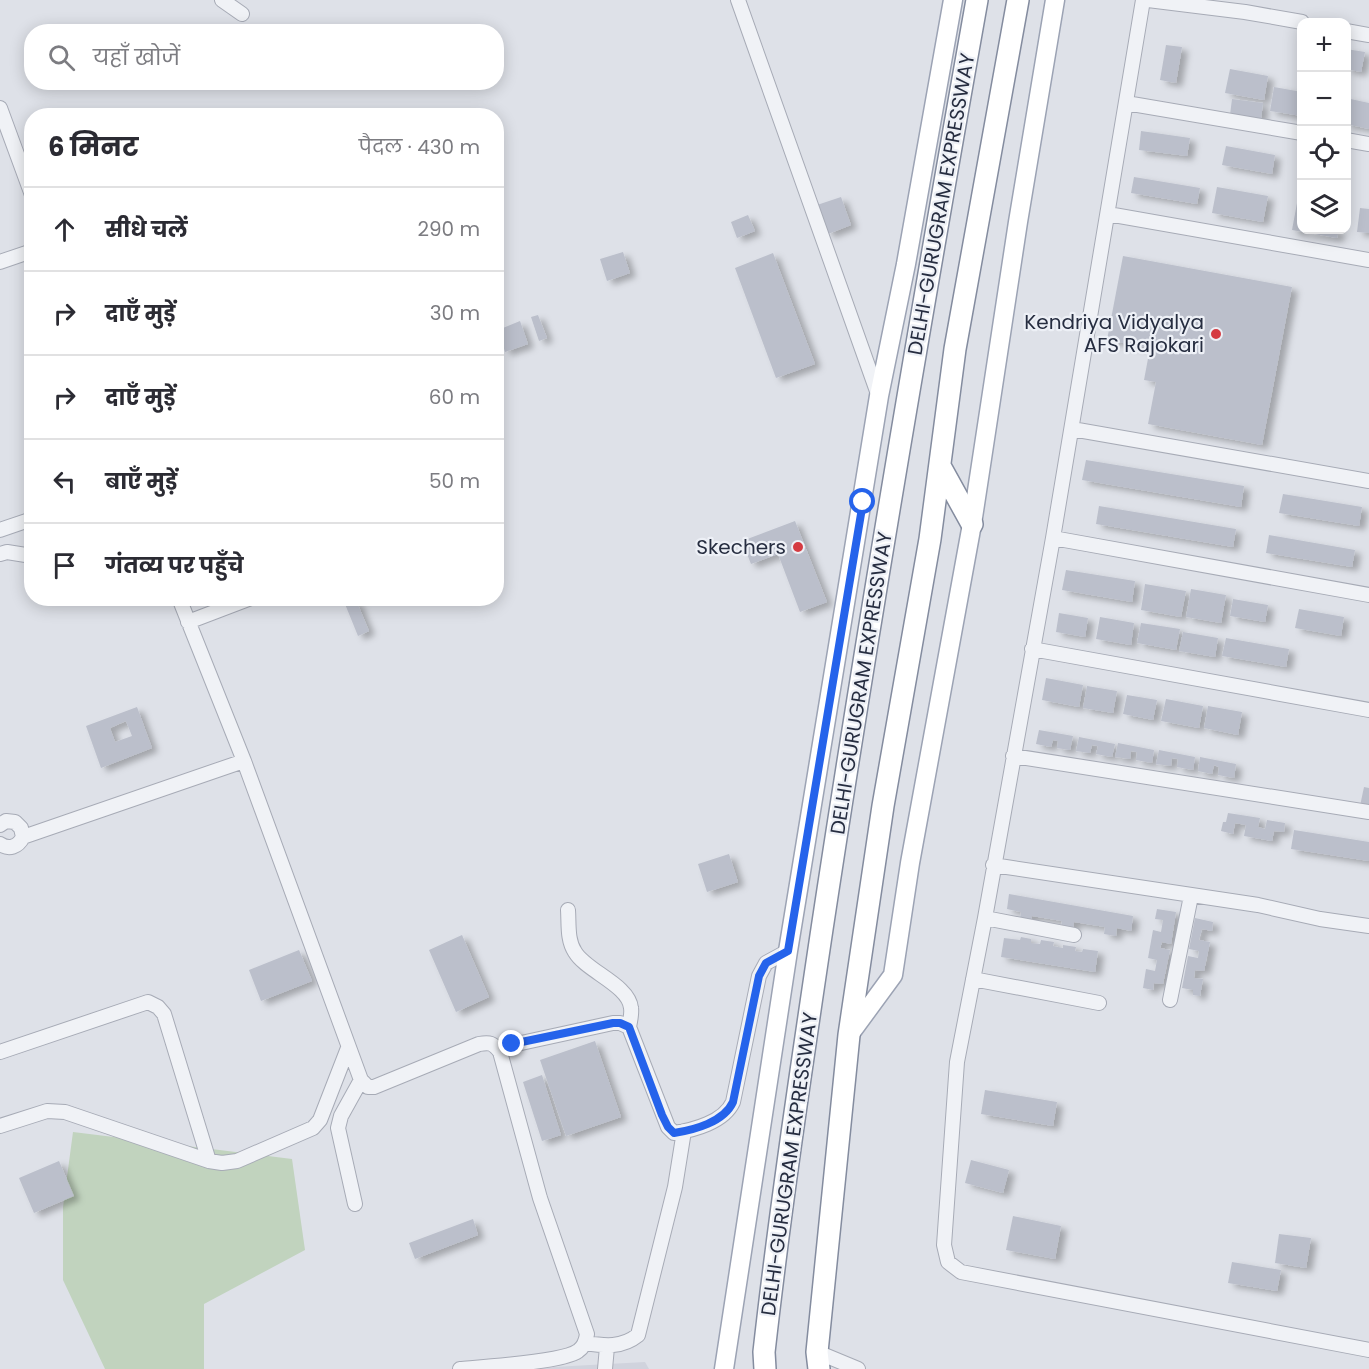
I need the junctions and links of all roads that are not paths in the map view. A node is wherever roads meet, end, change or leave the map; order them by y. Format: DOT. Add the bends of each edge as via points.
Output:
graph roads {
  1 [pos="222,0"];
  2 [pos="738,0"];
  3 [pos="953,0"];
  4 [pos="977,0"];
  5 [pos="1018,0"];
  6 [pos="1055,0"];
  7 [pos="1143,0"];
  8 [pos="1148,0"];
  9 [pos="1246,6"];
  10 [pos="242,14"];
  11 [pos="1297,21"];
  12 [pos="1351,32"];
  13 [pos="1369,35"];
  14 [pos="1126,103"];
  15 [pos="0,108"];
  16 [pos="1297,132"];
  17 [pos="1351,141"];
  18 [pos="1369,144"];
  19 [pos="24,173"];
  20 [pos="1108,213"];
  21 [pos="24,254"];
  22 [pos="1369,260"];
  23 [pos="0,262"];
  24 [pos="879,396"];
  25 [pos="1072,429"];
  26 [pos="940,466"];
  27 [pos="1369,481"];
  28 [pos="24,522"];
  29 [pos="972,524"];
  30 [pos="0,530"];
  31 [pos="1053,538"];
  32 [pos="0,554"];
  33 [pos="24,555"];
  34 [pos="1369,595"];
  35 [pos="182,606"];
  36 [pos="230,606"];
  37 [pos="188,622"];
  38 [pos="1032,649"];
  39 [pos="1369,710"];
  40 [pos="1013,756"];
  41 [pos="244,761"];
  42 [pos="1369,812"];
  43 [pos="0,825"];
  44 [pos="22,837"];
  45 [pos="0,844"];
  46 [pos="993,865"];
  47 [pos="1191,896"];
  48 [pos="568,910"];
  49 [pos="985,918"];
  50 [pos="1369,926"];
  51 [pos="1074,935"];
  52 [pos="788,951"];
  53 [pos="973,979"];
  54 [pos="1170,1000"];
  55 [pos="1099,1003"];
  56 [pos="629,1027"];
  57 [pos="849,1035"];
  58 [pos="512,1044"];
  59 [pos="348,1048"];
  60 [pos="0,1052"];
  61 [pos="361,1080"];
  62 [pos="0,1126"];
  63 [pos="684,1131"];
  64 [pos="209,1161"];
  65 [pos="355,1204"];
  66 [pos="585,1342"];
  67 [pos="607,1347"];
  68 [pos="1369,1350"];
  69 [pos="818,1360"];
  70 [pos="460,1369"];
  71 [pos="605,1369"];
  72 [pos="724,1369"];
  73 [pos="765,1369"];
  74 [pos="858,1369"];
  1 -- 10 [label="street"];
  2 -- 24 [label="street"];
  3 -- 24 [label="main road"];
  4 -- 73 [label="highway, DELHI-GURUGRAM EXPRESSWAY" via="843,791 780,1212"];
  5 -- 26 [label="highway, DELHI-GURUGRAM EXPRESSWAY" via="954,349"];
  6 -- 29 [label="main road"];
  7 -- 14 [label="street"];
  8 -- 9 [label="street"];
  9 -- 11 [label="street"];
  12 -- 13 [label="street"];
  14 -- 16 [label="street"];
  14 -- 20 [label="street"];
  15 -- 19 [label="street"];
  17 -- 18 [label="street"];
  20 -- 22 [label="street"];
  20 -- 25 [label="street"];
  21 -- 23 [label="street"];
  24 -- 52 [label="main road"];
  25 -- 27 [label="street"];
  25 -- 31 [label="street"];
  26 -- 29 [label="highway"];
  26 -- 57 [label="highway, DELHI-GURUGRAM EXPRESSWAY"];
  28 -- 30 [label="street"];
  29 -- 57 [label="main road" via="893,975"];
  31 -- 34 [label="street"];
  31 -- 38 [label="street"];
  32 -- 33 [label="street"];
  35 -- 37 [label="street"];
  36 -- 37 [label="street"];
  37 -- 41 [label="street"];
  38 -- 39 [label="street"];
  38 -- 40 [label="street"];
  40 -- 42 [label="street"];
  40 -- 46 [label="street"];
  41 -- 44 [label="street"];
  41 -- 59 [label="street"];
  43 -- 44 [label="street" via="15,822"];
  44 -- 45 [label="street" via="13,847"];
  46 -- 47 [label="street"];
  46 -- 49 [label="street"];
  47 -- 50 [label="street"];
  47 -- 54 [label="street"];
  48 -- 56 [label="street" via="575,954 629,1000"];
  49 -- 51 [label="street"];
  49 -- 53 [label="street"];
  52 -- 63 [label="street" via="766,963 759,976 729,1111"];
  52 -- 72 [label="main road"];
  53 -- 55 [label="street"];
  53 -- 68 [label="street" via="957,1062 944,1245 948,1262 961,1272"];
  56 -- 58 [label="street" via="613,1023"];
  56 -- 63 [label="street" via="665,1121 674,1133"];
  57 -- 69 [label="highway, DELHI-GURUGRAM EXPRESSWAY"];
  59 -- 61 [label="street"];
  59 -- 64 [label="street" via="320,1120 313,1128 237,1161"];
  60 -- 64 [label="street" via="148,1002 158,1007 164,1014"];
  61 -- 65 [label="street" via="340,1116 338,1128"];
  61 -- 66 [label="street" via="374,1087 479,1044 494,1044 500,1052 540,1198 587,1334"];
  62 -- 64 [label="street" via="46,1112 65,1112"];
  63 -- 67 [label="street" via="675,1187 638,1335 624,1344"];
  66 -- 67 [label="street"];
  66 -- 70 [label="street" via="569,1355"];
  67 -- 71 [label="street"];
  69 -- 74 [label="street"];
}
